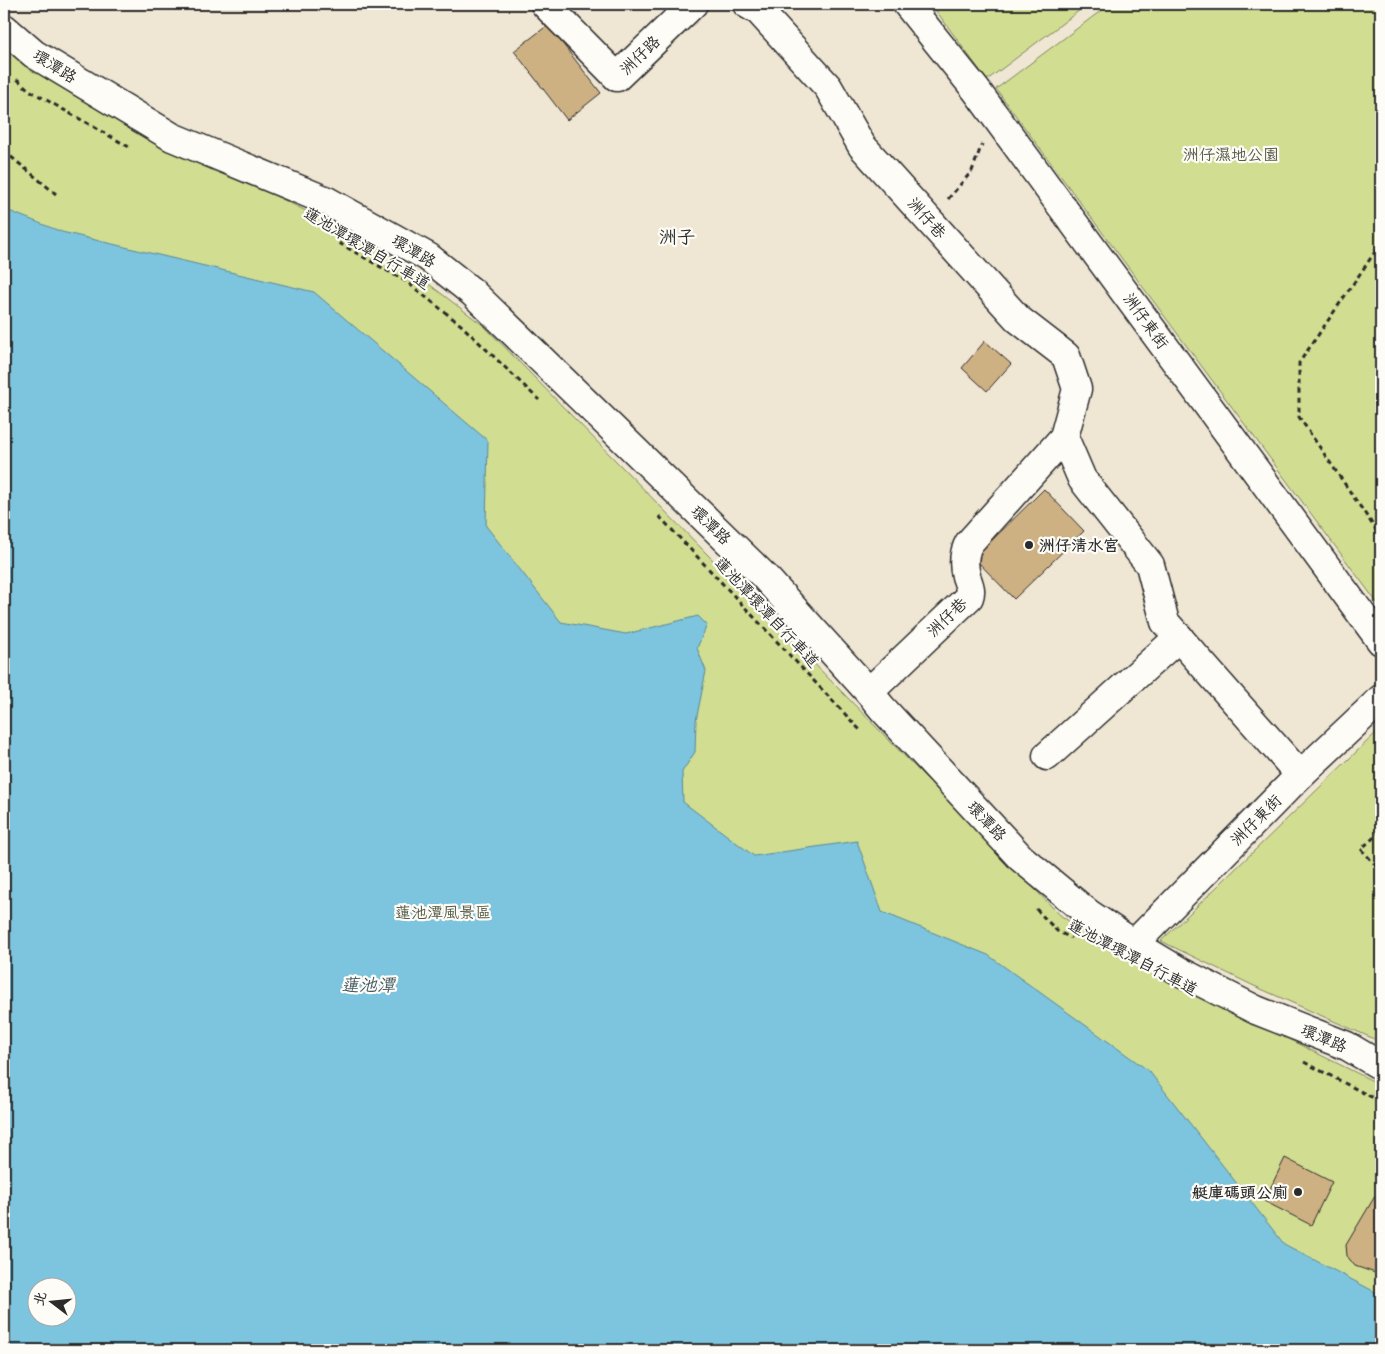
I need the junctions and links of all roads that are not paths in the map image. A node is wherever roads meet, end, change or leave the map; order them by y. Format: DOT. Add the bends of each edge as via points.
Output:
graph roads {
  1 [pos="545,4"];
  2 [pos="693,4"];
  3 [pos="747,4"];
  4 [pos="907,4"];
  5 [pos="4,28"];
  6 [pos="1064,437"];
  7 [pos="1179,637"];
  8 [pos="1381,641"];
  9 [pos="869,692"];
  10 [pos="1381,699"];
  11 [pos="1047,756"];
  12 [pos="1300,775"];
  13 [pos="1134,944"];
  14 [pos="1381,1066"];
  1 -- 2 [label="street, 洲仔路" via="617,77"];
  3 -- 6 [label="street, 洲仔巷" via="759,10 828,87 862,146 1018,319 1066,356 1078,389"];
  4 -- 8 [label="street, 洲仔東街" via="991,110"];
  5 -- 9 [label="street, 環潭路" via="34,54 172,137 327,201 428,257 472,292 764,576"];
  6 -- 7 [label="street" via="1082,479 1150,565 1166,622"];
  6 -- 9 [label="street, 洲仔巷" via="969,543 964,555 971,590 967,600"];
  7 -- 11 [label="street"];
  7 -- 12 [label="street"];
  9 -- 13 [label="street, 環潭路" via="1021,858 1089,914"];
  10 -- 12 [label="street, 洲仔東街"];
  12 -- 13 [label="street, 洲仔東街"];
  13 -- 14 [label="street, 環潭路" via="1256,1010 1347,1046"];
}
